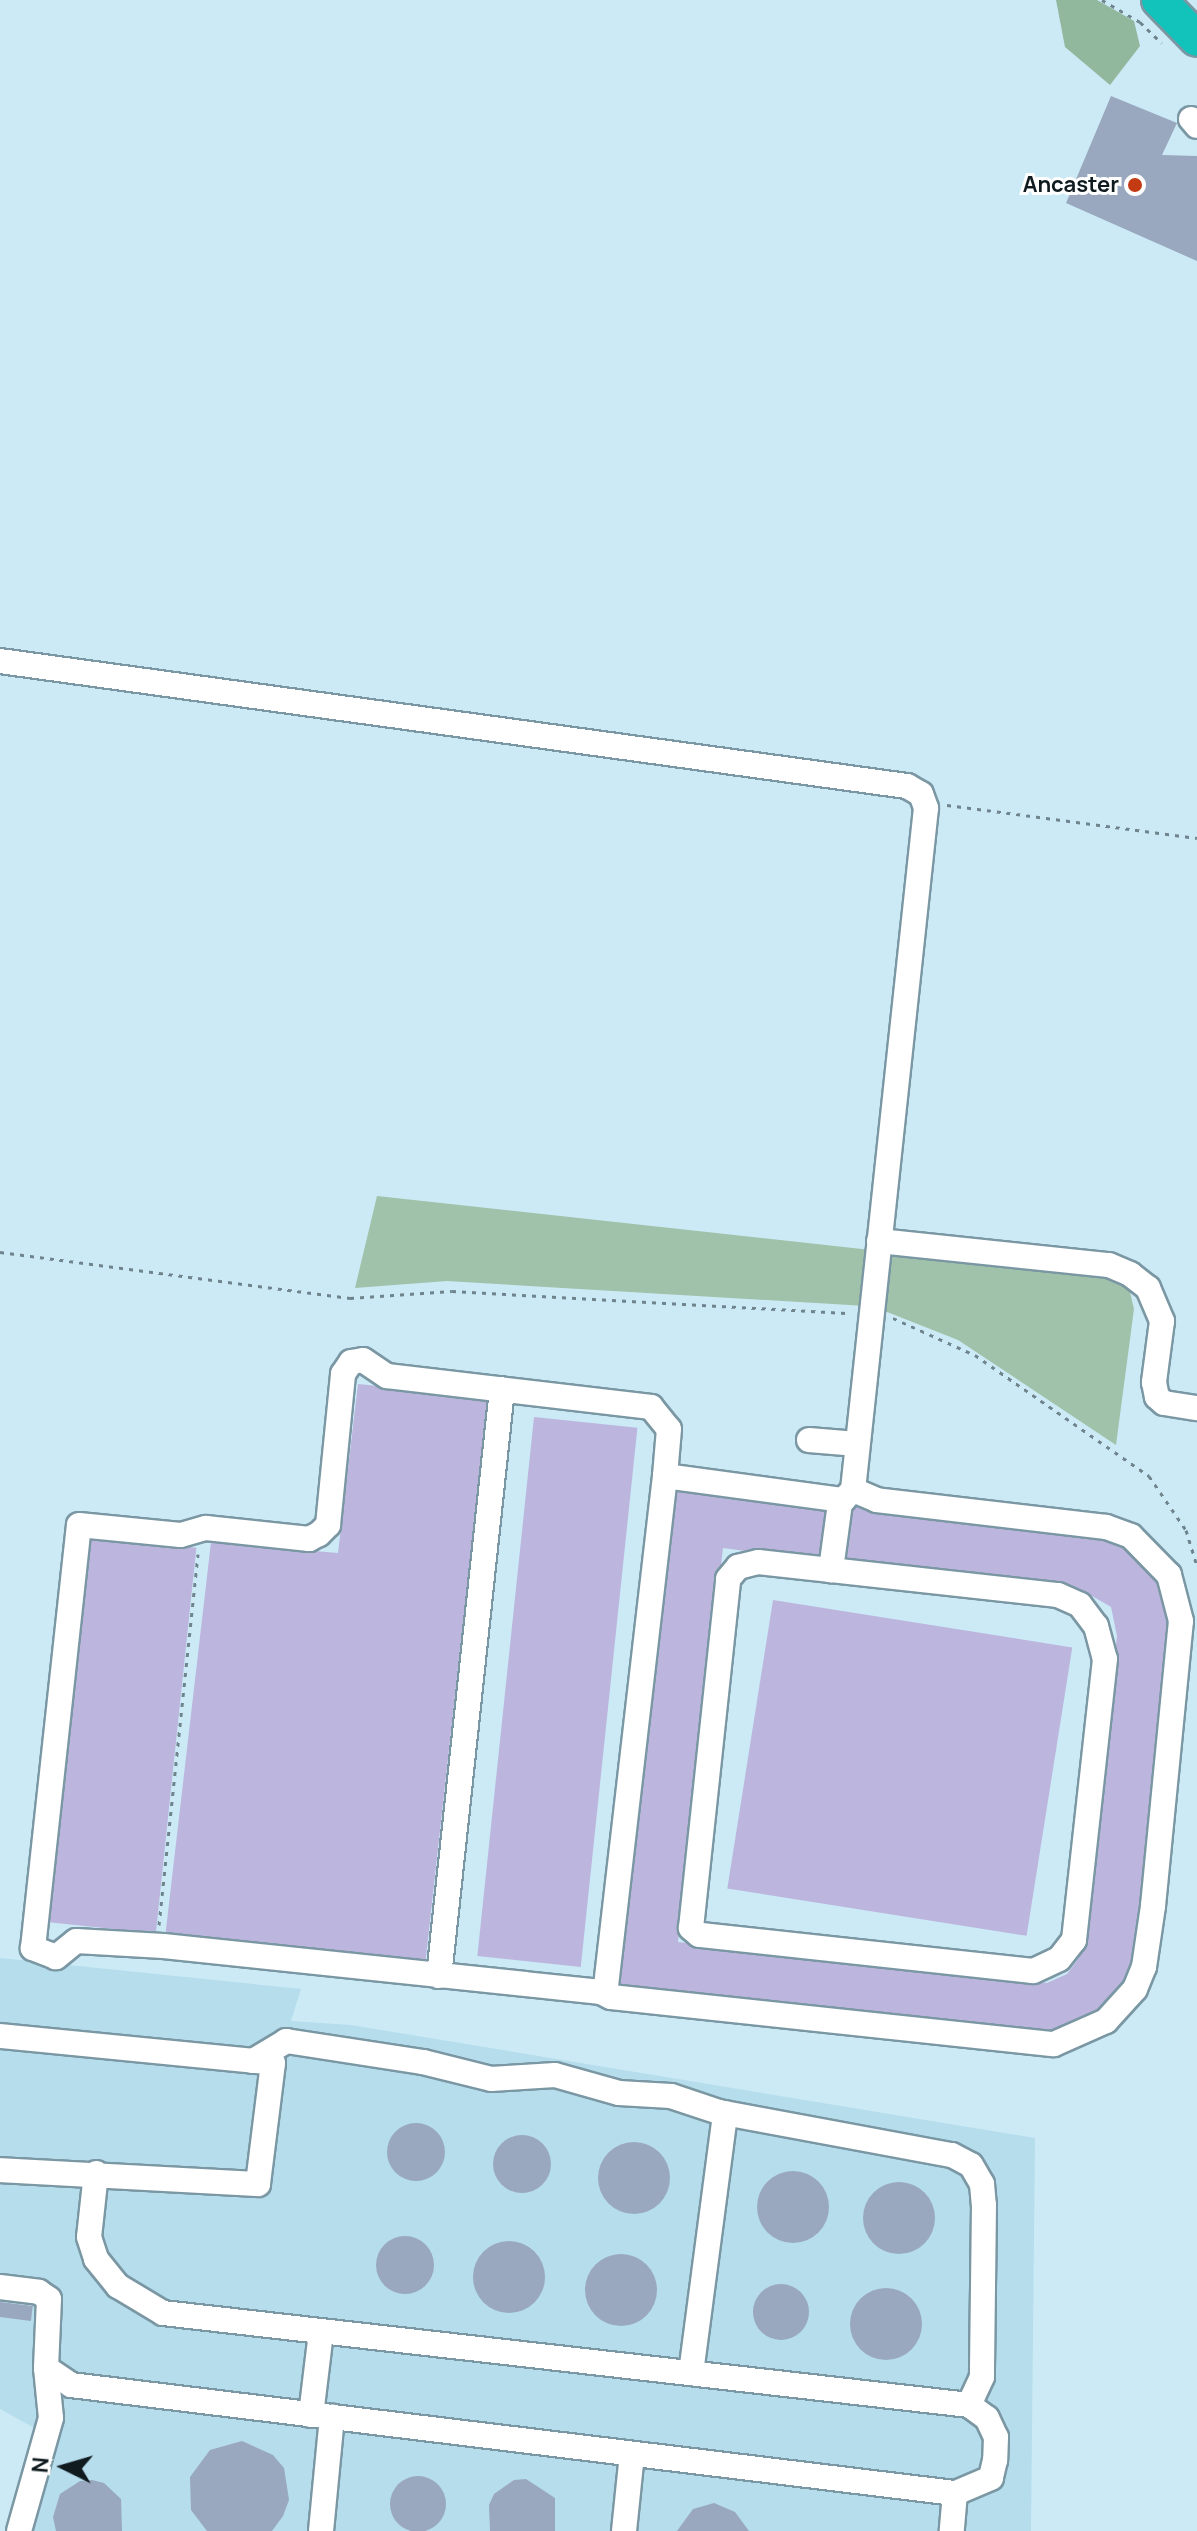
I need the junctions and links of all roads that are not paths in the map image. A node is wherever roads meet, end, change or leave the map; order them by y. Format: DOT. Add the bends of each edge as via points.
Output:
graph roads {
  1 [pos="1136,0"];
  2 [pos="1175,27"];
  3 [pos="0,661"];
  4 [pos="879,1241"];
  5 [pos="502,1389"];
  6 [pos="1197,1408"];
  7 [pos="809,1440"];
  8 [pos="857,1444"];
  9 [pos="665,1476"];
  10 [pos="848,1495"];
  11 [pos="831,1570"];
  12 [pos="439,1976"];
  13 [pos="601,1992"];
  14 [pos="0,2036"];
  15 [pos="253,2061"];
  16 [pos="725,2113"];
  17 [pos="0,2170"];
  18 [pos="96,2173"];
  19 [pos="0,2287"];
  20 [pos="321,2332"];
  21 [pos="46,2368"];
  22 [pos="691,2373"];
  23 [pos="969,2405"];
  24 [pos="322,2416"];
  25 [pos="632,2454"];
  26 [pos="955,2493"];
  27 [pos="19,2531"];
  28 [pos="321,2531"];
  29 [pos="624,2531"];
  30 [pos="952,2531"];
  1 -- 2 [label="highway"];
  3 -- 4 [label="lane" via="907,786 925,803"];
  4 -- 6 [label="lane" via="1109,1265 1130,1274 1148,1288 1162,1321 1157,1397"];
  4 -- 8 [label="lane"];
  5 -- 9 [label="lane" via="651,1407 669,1429"];
  5 -- 12 [label="lane"];
  5 -- 12 [label="lane" via="387,1376 363,1360 351,1362 343,1374 328,1525 309,1539 79,1525 31,1939 42,1955 56,1957 76,1941"];
  7 -- 8 [label="lane"];
  8 -- 10 [label="lane"];
  9 -- 10 [label="lane"];
  9 -- 13 [label="lane" via="606,1986"];
  10 -- 11 [label="lane"];
  10 -- 13 [label="lane" via="1106,1527 1131,1536 1169,1575 1181,1621 1153,1906 1144,1967 1135,1989 1097,2028 1054,2044"];
  11 -- 11 [label="lane" via="1058,1595 1080,1605 1096,1626 1105,1659 1076,1924 1074,1940 1059,1959 1033,1971 699,1935 691,1928 728,1579 738,1567 758,1562"];
  12 -- 13 [label="lane"];
  14 -- 15 [label="lane"];
  15 -- 16 [label="lane" via="286,2041 423,2062 491,2079 555,2075 619,2093 671,2096"];
  15 -- 18 [label="lane" via="273,2063 258,2184"];
  16 -- 22 [label="lane"];
  16 -- 23 [label="lane" via="952,2155 971,2165 982,2184 984,2205 982,2377"];
  17 -- 18 [label="lane"];
  18 -- 20 [label="lane" via="89,2237 96,2259 118,2286 163,2313"];
  19 -- 21 [label="lane" via="39,2292 49,2299"];
  20 -- 22 [label="lane"];
  20 -- 24 [label="lane"];
  21 -- 24 [label="lane" via="71,2385"];
  21 -- 27 [label="lane" via="51,2418"];
  22 -- 23 [label="lane"];
  23 -- 26 [label="lane" via="987,2418 996,2437 995,2460 991,2478"];
  24 -- 25 [label="lane"];
  24 -- 28 [label="lane"];
  25 -- 26 [label="lane"];
  25 -- 29 [label="lane"];
  26 -- 30 [label="lane"];
}
